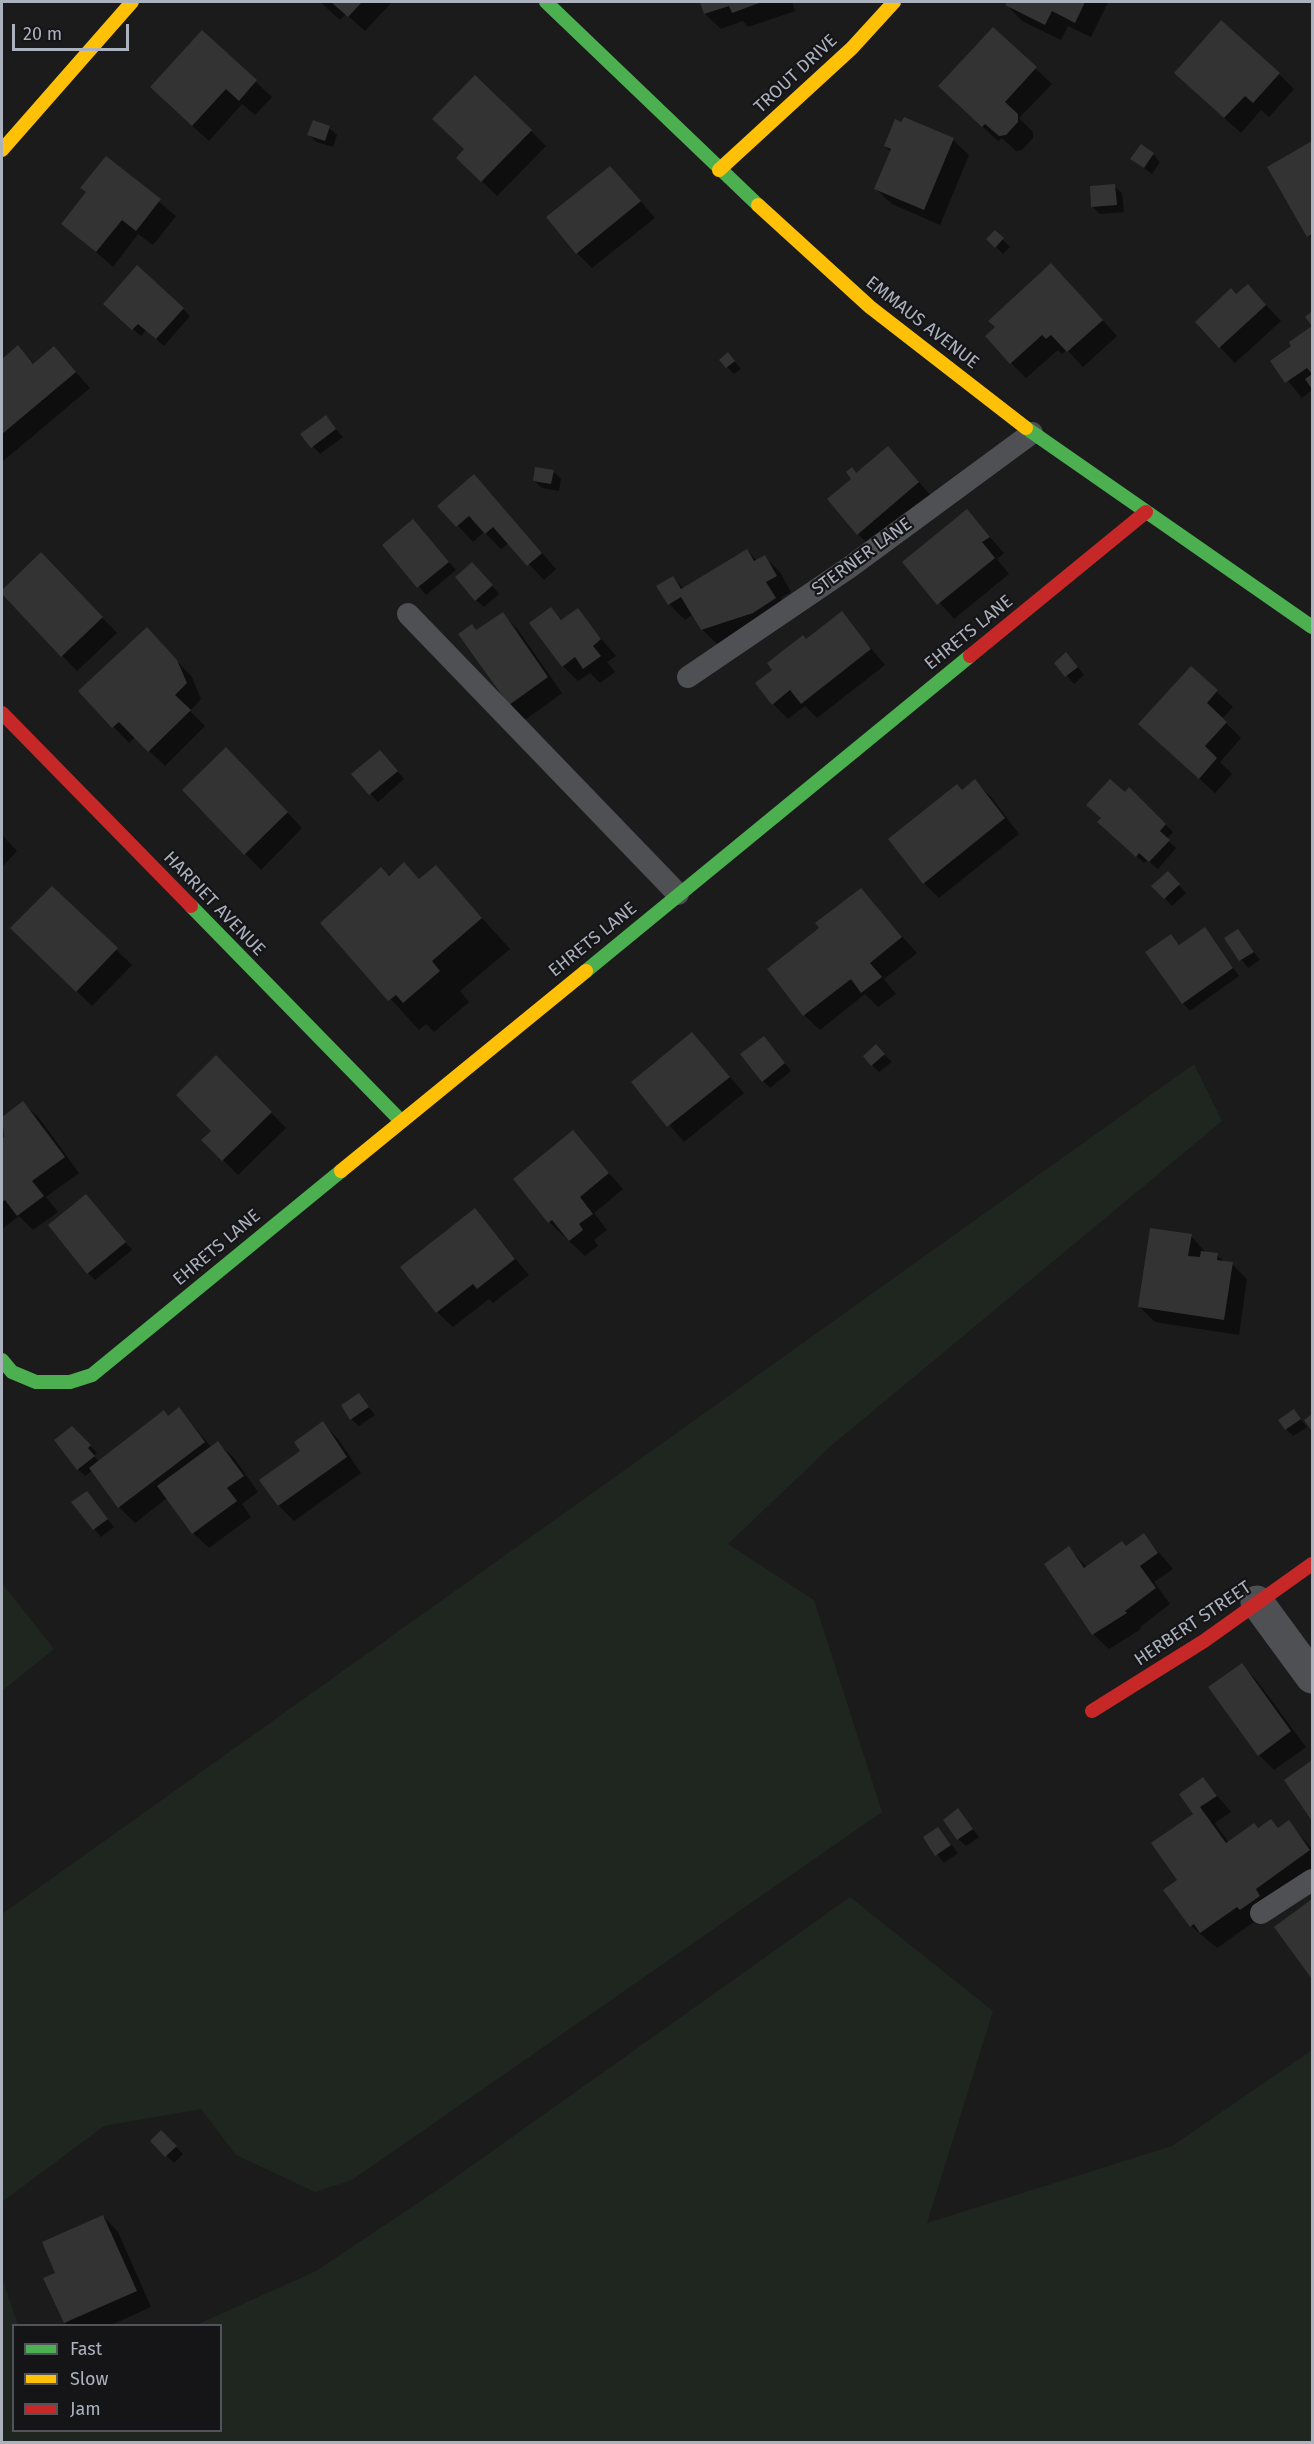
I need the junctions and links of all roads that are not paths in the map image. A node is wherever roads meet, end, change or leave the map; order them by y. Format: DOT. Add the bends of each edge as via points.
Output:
graph roads {
  1 [pos="132,2"];
  2 [pos="546,2"];
  3 [pos="894,2"];
  4 [pos="2,150"];
  5 [pos="720,170"];
  6 [pos="1032,433"];
  7 [pos="1146,512"];
  8 [pos="408,614"];
  9 [pos="1312,627"];
  10 [pos="688,677"];
  11 [pos="2,713"];
  12 [pos="678,894"];
  13 [pos="400,1120"];
  14 [pos="2,1360"];
  15 [pos="1312,1563"];
  16 [pos="1257,1602"];
  17 [pos="1312,1677"];
  18 [pos="1092,1711"];
  19 [pos="1312,1880"];
  20 [pos="1262,1913"];
  1 -- 4 [label="street"];
  2 -- 5 [label="street, EMMAUS AVENUE"];
  3 -- 5 [label="street, TROUT DRIVE" via="852,48"];
  5 -- 6 [label="street, EMMAUS AVENUE" via="870,307"];
  6 -- 7 [label="street, EMMAUS AVENUE"];
  6 -- 10 [label="lane, STERNER LANE" via="850,567"];
  7 -- 9 [label="street, EMMAUS AVENUE"];
  7 -- 12 [label="street, EHRETS LANE"];
  8 -- 12 [label="lane"];
  11 -- 13 [label="street, HARRIET AVENUE"];
  12 -- 13 [label="street, EHRETS LANE"];
  13 -- 14 [label="street, EHRETS LANE" via="92,1375 57,1384 36,1382 12,1371"];
  15 -- 16 [label="street, HERBERT STREET"];
  16 -- 17 [label="street"];
  16 -- 18 [label="street, HERBERT STREET" via="1204,1641"];
  19 -- 20 [label="lane"];
}
